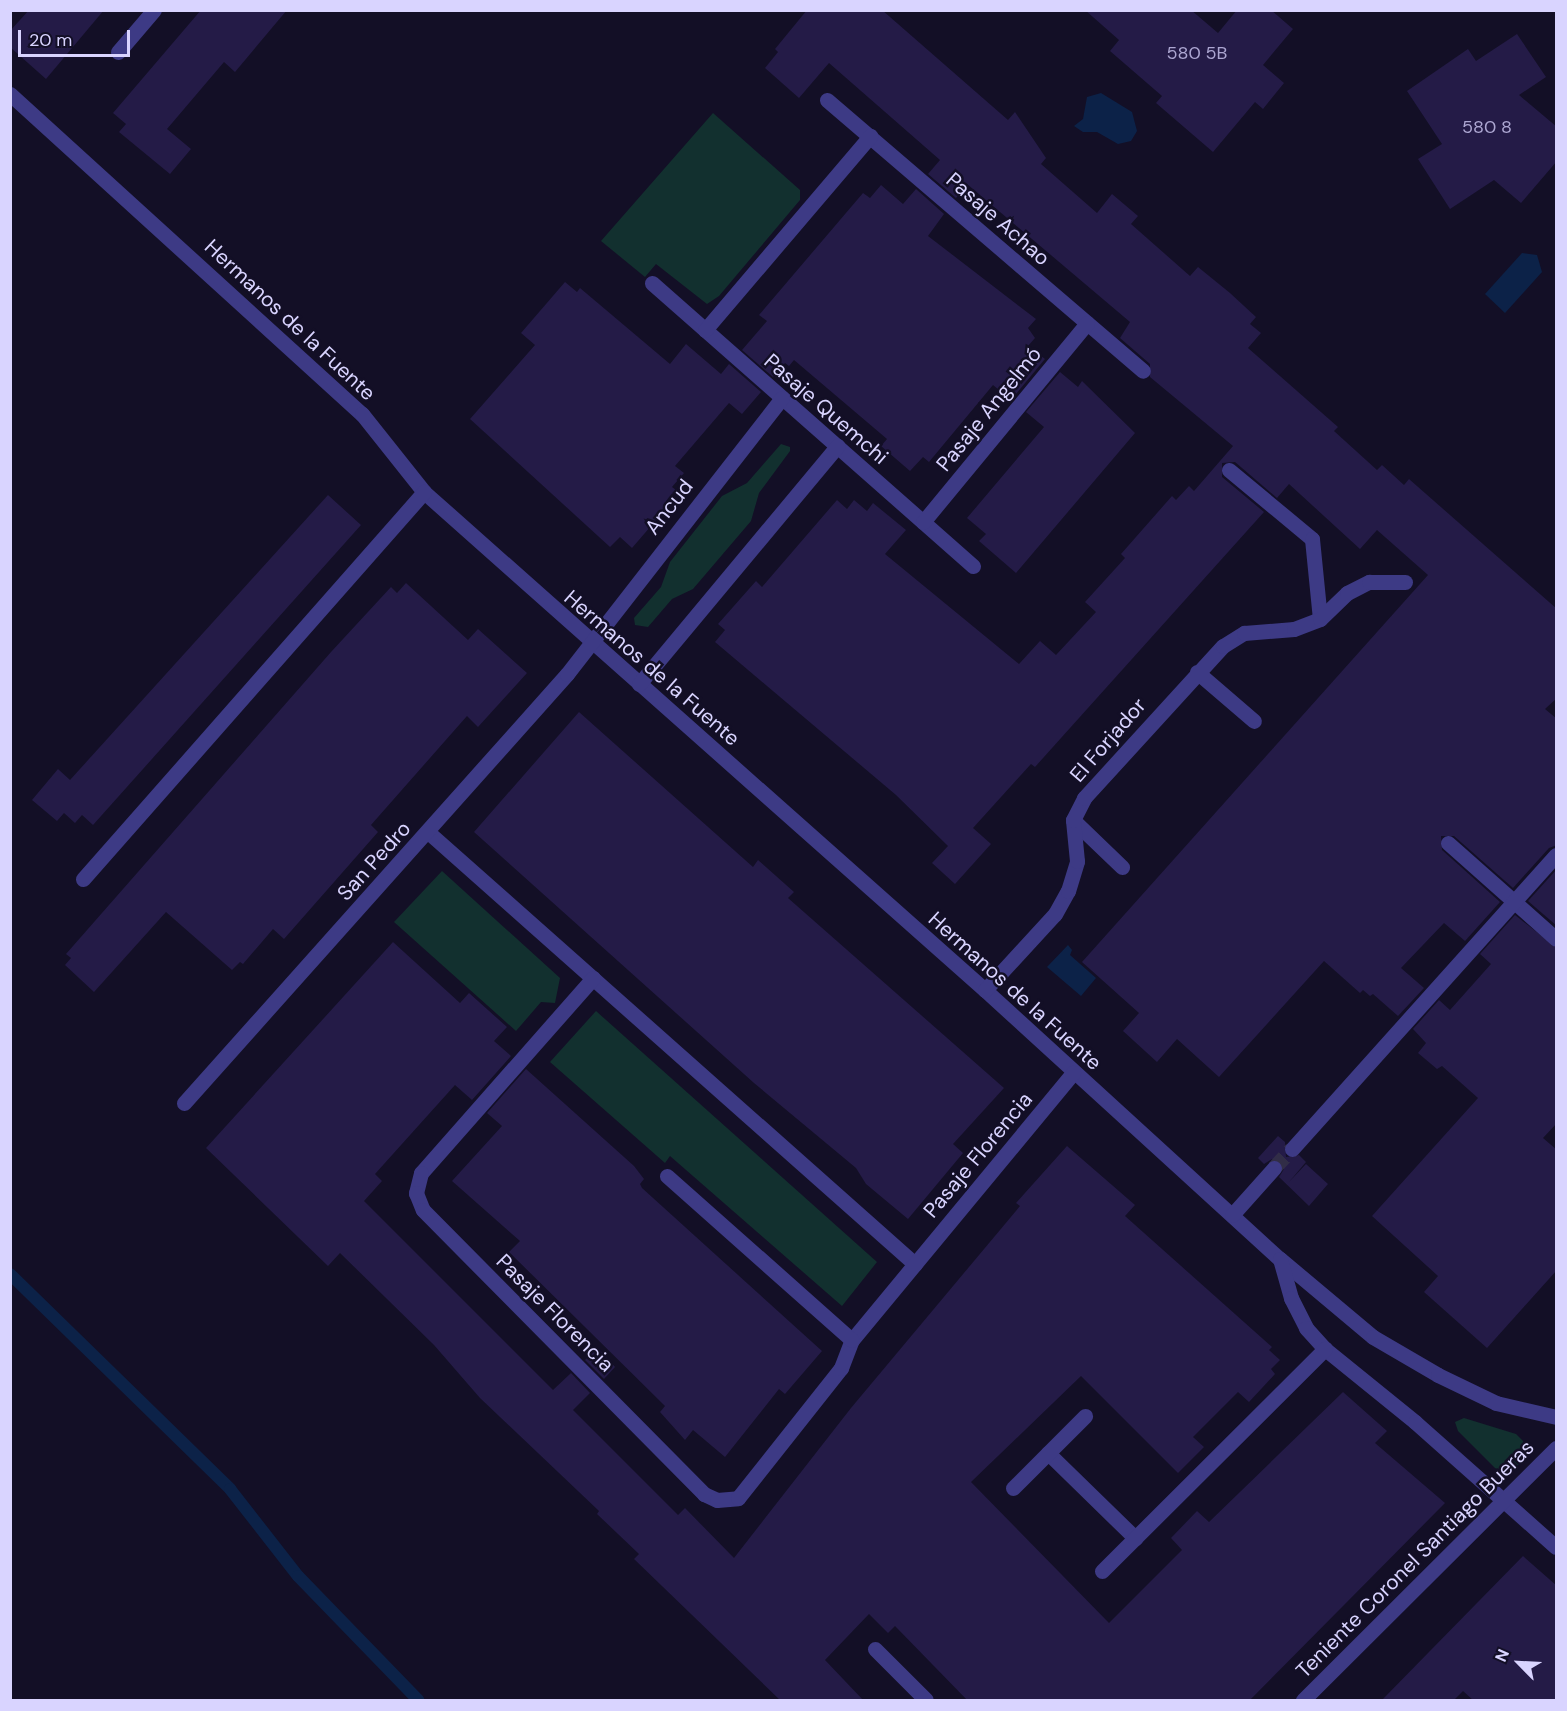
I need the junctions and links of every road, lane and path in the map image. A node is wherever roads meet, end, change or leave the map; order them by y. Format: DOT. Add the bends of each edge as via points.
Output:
graph roads {
  1 [pos="154,10"];
  2 [pos="118,52"];
  3 [pos="10,94"];
  4 [pos="827,100"];
  5 [pos="870,136"];
  6 [pos="652,283"];
  7 [pos="1087,323"];
  8 [pos="705,330"];
  9 [pos="1143,370"];
  10 [pos="782,398"];
  11 [pos="837,446"];
  12 [pos="1229,470"];
  13 [pos="424,492"];
  14 [pos="923,522"];
  15 [pos="973,566"];
  16 [pos="1405,582"];
  17 [pos="1320,619"];
  18 [pos="590,642"];
  19 [pos="1197,672"];
  20 [pos="639,684"];
  21 [pos="1254,721"];
  22 [pos="1073,820"];
  23 [pos="428,832"];
  24 [pos="1448,843"];
  25 [pos="1557,855"];
  26 [pos="1122,867"];
  27 [pos="83,879"];
  28 [pos="1514,902"];
  29 [pos="1557,939"];
  30 [pos="592,978"];
  31 [pos="985,990"];
  32 [pos="1073,1073"];
  33 [pos="184,1103"];
  34 [pos="1292,1149"];
  35 [pos="1274,1168"];
  36 [pos="667,1176"];
  37 [pos="1232,1215"];
  38 [pos="1280,1259"];
  39 [pos="915,1264"];
  40 [pos="852,1340"];
  41 [pos="1325,1349"];
  42 [pos="1085,1416"];
  43 [pos="1557,1417"];
  44 [pos="1557,1448"];
  45 [pos="1048,1453"];
  46 [pos="1013,1488"];
  47 [pos="1505,1500"];
  48 [pos="1136,1538"];
  49 [pos="1557,1547"];
  50 [pos="1102,1571"];
  51 [pos="874,1649"];
  52 [pos="926,1701"];
  53 [pos="1303,1701"];
  1 -- 2 [label="street"];
  3 -- 13 [label="street, Hermanos de la Fuente" via="362,414"];
  4 -- 5 [label="street, Pasaje Achao"];
  5 -- 7 [label="street, Pasaje Achao"];
  5 -- 8 [label="street"];
  6 -- 8 [label="street, Pasaje Quemchi"];
  7 -- 9 [label="street, Pasaje Achao"];
  7 -- 14 [label="street, Pasaje Angelmó"];
  8 -- 10 [label="street, Pasaje Quemchi"];
  10 -- 11 [label="street, Pasaje Quemchi"];
  10 -- 18 [label="street, Ancud"];
  11 -- 14 [label="street, Pasaje Quemchi"];
  11 -- 20 [label="street"];
  12 -- 17 [label="street" via="1312,539"];
  13 -- 18 [label="street, Hermanos de la Fuente"];
  13 -- 27 [label="street"];
  14 -- 15 [label="street, Pasaje Quemchi"];
  16 -- 17 [label="street" via="1369,582 1347,593"];
  17 -- 19 [label="street, El Forjador" via="1294,629 1244,633 1223,646"];
  18 -- 20 [label="street, Hermanos de la Fuente"];
  18 -- 23 [label="street, San Pedro" via="567,674"];
  19 -- 21 [label="street"];
  19 -- 22 [label="street, El Forjador" via="1084,798"];
  20 -- 31 [label="street, Hermanos de la Fuente"];
  22 -- 26 [label="street"];
  22 -- 31 [label="street" via="1077,861 1068,891 1055,914"];
  23 -- 30 [label="street"];
  23 -- 33 [label="street, San Pedro"];
  24 -- 28 [label="street"];
  25 -- 28 [label="street"];
  28 -- 29 [label="street"];
  28 -- 34 [label="street"];
  30 -- 39 [label="street"];
  30 -- 40 [label="street, Pasaje Florencia" via="421,1173 416,1193 423,1210 704,1494 717,1500 738,1498 841,1368"];
  31 -- 32 [label="street, Hermanos de la Fuente"];
  32 -- 37 [label="street, Hermanos de la Fuente"];
  32 -- 39 [label="street, Pasaje Florencia"];
  35 -- 37 [label="street"];
  36 -- 40 [label="street"];
  37 -- 38 [label="street, Hermanos de la Fuente"];
  38 -- 41 [label="street" via="1291,1298 1306,1328"];
  38 -- 43 [label="street, Hermanos de la Fuente" via="1373,1336 1438,1375 1496,1403"];
  39 -- 40 [label="street, Pasaje Florencia"];
  41 -- 47 [label="street"];
  41 -- 48 [label="street"];
  42 -- 45 [label="street"];
  44 -- 47 [label="street, Teniente Coronel Santiago Bueras"];
  45 -- 46 [label="street"];
  45 -- 48 [label="street"];
  47 -- 49 [label="street"];
  47 -- 53 [label="street, Teniente Coronel Santiago Bueras"];
  48 -- 50 [label="street"];
  51 -- 52 [label="street"];
}
